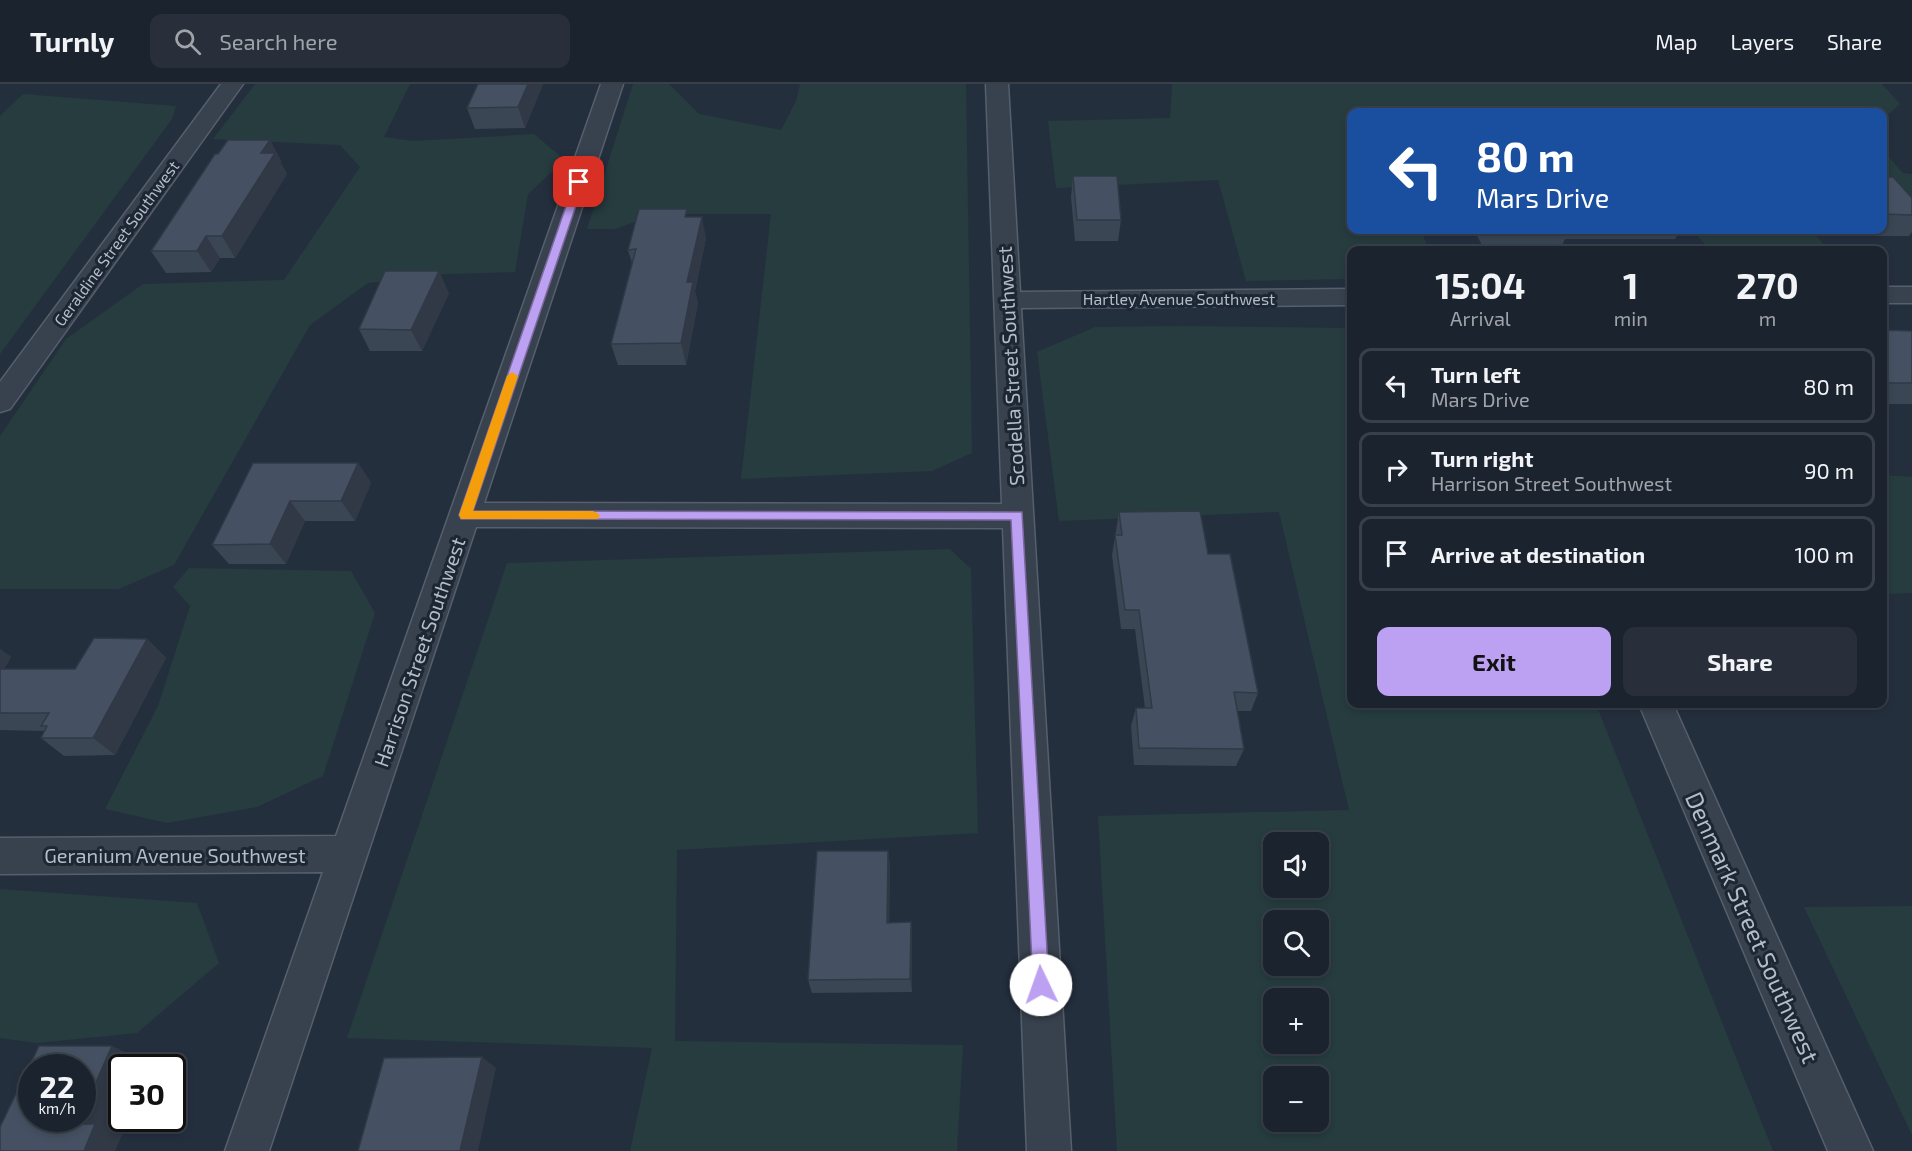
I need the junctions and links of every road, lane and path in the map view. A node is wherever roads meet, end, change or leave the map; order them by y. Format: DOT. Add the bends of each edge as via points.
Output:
graph roads {
  1 [pos="232,84"];
  2 [pos="612,84"];
  3 [pos="997,84"];
  4 [pos="1887,295"];
  5 [pos="1912,295"];
  6 [pos="1347,297"];
  7 [pos="1006,300"];
  8 [pos="0,402"];
  9 [pos="465,515"];
  10 [pos="1017,516"];
  11 [pos="1658,708"];
  12 [pos="350,854"];
  13 [pos="0,856"];
  14 [pos="247,1151"];
  15 [pos="1049,1151"];
  16 [pos="1851,1151"];
  1 -- 8 [label="street, Geraldine Street Southwest"];
  2 -- 9 [label="street, Harrison Street Southwest"];
  3 -- 7 [label="street, Scodella Street Southwest"];
  4 -- 5 [label="street"];
  6 -- 7 [label="street, Hartley Avenue Southwest"];
  7 -- 10 [label="street, Scodella Street Southwest"];
  9 -- 10 [label="street"];
  9 -- 12 [label="street, Harrison Street Southwest"];
  10 -- 15 [label="street, Scodella Street Southwest"];
  11 -- 16 [label="street, Denmark Street Southwest"];
  12 -- 13 [label="street, Geranium Avenue Southwest"];
  12 -- 14 [label="street, Harrison Street Southwest"];
}
